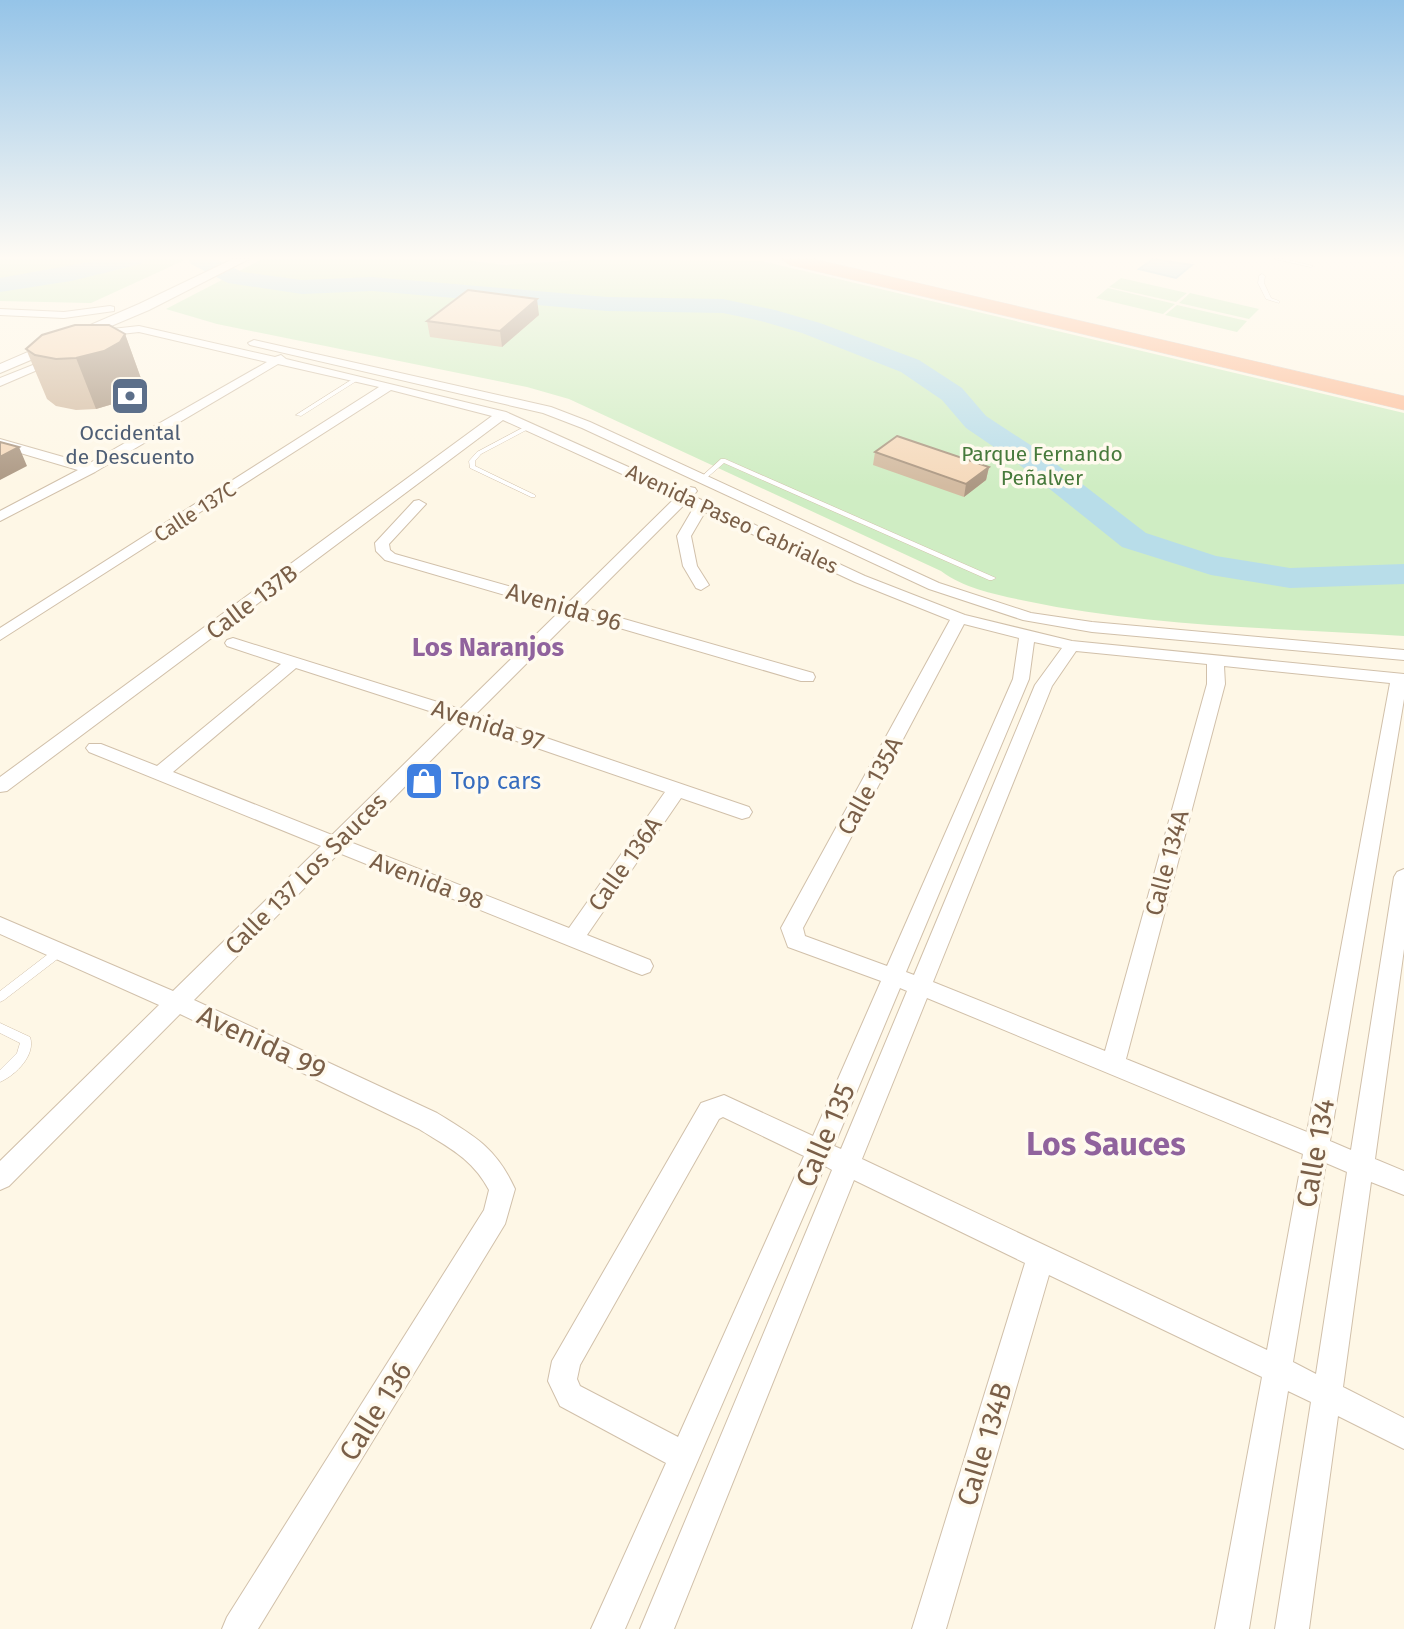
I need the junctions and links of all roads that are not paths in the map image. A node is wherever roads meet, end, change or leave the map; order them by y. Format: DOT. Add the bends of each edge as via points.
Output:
graph roads {
  1 [pos="52,335"];
  2 [pos="87,335"];
  3 [pos="104,335"];
  4 [pos="121,335"];
  5 [pos="160,335"];
  6 [pos="220,335"];
  7 [pos="1111,335"];
  8 [pos="1156,335"];
  9 [pos="92,344"];
  10 [pos="68,347"];
  11 [pos="295,351"];
  12 [pos="0,358"];
  13 [pos="276,361"];
  14 [pos="0,369"];
  15 [pos="356,379"];
  16 [pos="0,382"];
  17 [pos="389,386"];
  18 [pos="1404,393"];
  19 [pos="1404,403"];
  20 [pos="299,415"];
  21 [pos="502,415"];
  22 [pos="530,426"];
  23 [pos="0,443"];
  24 [pos="90,469"];
  25 [pos="701,480"];
  26 [pos="533,496"];
  27 [pos="693,502"];
  28 [pos="419,504"];
  29 [pos="0,517"];
  30 [pos="992,578"];
  31 [pos="701,585"];
  32 [pos="572,609"];
  33 [pos="958,618"];
  34 [pos="0,635"];
  35 [pos="1027,637"];
  36 [pos="233,643"];
  37 [pos="1072,646"];
  38 [pos="1215,660"];
  39 [pos="293,662"];
  40 [pos="1402,671"];
  41 [pos="807,677"];
  42 [pos="463,716"];
  43 [pos="95,748"];
  44 [pos="159,774"];
  45 [pos="0,786"];
  46 [pos="677,789"];
  47 [pos="742,812"];
  48 [pos="336,845"];
  49 [pos="1404,877"];
  50 [pos="0,925"];
  51 [pos="573,939"];
  52 [pos="60,951"];
  53 [pos="642,967"];
  54 [pos="894,975"];
  55 [pos="920,985"];
  56 [pos="0,998"];
  57 [pos="176,1002"];
  58 [pos="0,1028"];
  59 [pos="1112,1066"];
  60 [pos="0,1077"];
  61 [pos="1315,1148"];
  62 [pos="819,1151"];
  63 [pos="848,1164"];
  64 [pos="1360,1167"];
  65 [pos="0,1178"];
  66 [pos="1404,1183"];
  67 [pos="502,1189"];
  68 [pos="1040,1259"];
  69 [pos="1278,1370"];
  70 [pos="1329,1398"];
  71 [pos="1404,1434"];
  72 [pos="683,1456"];
  73 [pos="239,1629"];
  74 [pos="608,1629"];
  75 [pos="657,1629"];
  76 [pos="929,1629"];
  77 [pos="1232,1629"];
  78 [pos="1293,1629"];
  1 -- 12 [label="street"];
  2 -- 10 [label="street"];
  3 -- 10 [label="street, Avenida Paseo Cabriales"];
  4 -- 9 [label="street"];
  5 -- 13 [label="street, Avenida Paseo Cabriales"];
  6 -- 11 [label="street, Avenida Paseo Cabriales"];
  7 -- 19 [label="highway"];
  8 -- 18 [label="highway"];
  10 -- 14 [label="street"];
  10 -- 16 [label="street, Avenida Paseo Cabriales"];
  11 -- 13 [label="street"];
  11 -- 25 [label="street, Avenida Paseo Cabriales" via="547,410"];
  13 -- 15 [label="street, Avenida Paseo Cabriales"];
  13 -- 24 [label="street"];
  15 -- 17 [label="street, Avenida Paseo Cabriales"];
  15 -- 20 [label="lane"];
  17 -- 21 [label="street, Avenida Paseo Cabriales"];
  17 -- 34 [label="street, Calle 137C"];
  21 -- 22 [label="street, Avenida Paseo Cabriales"];
  21 -- 45 [label="street, Calle 137B"];
  22 -- 26 [label="lane" via="479,453 472,467"];
  22 -- 27 [label="street, Avenida Paseo Cabriales"];
  23 -- 24 [label="street"];
  24 -- 29 [label="street"];
  25 -- 27 [label="street, Calle 137 Los Sauces"];
  25 -- 30 [label="lane" via="723,460"];
  25 -- 40 [label="street, Avenida Paseo Cabriales" via="934,586 1029,617"];
  27 -- 31 [label="street" via="684,536 690,566"];
  27 -- 32 [label="street, Calle 137 Los Sauces"];
  27 -- 33 [label="street, Avenida Paseo Cabriales" via="860,579"];
  28 -- 32 [label="street, Avenida 96" via="382,543 390,557"];
  32 -- 41 [label="street, Avenida 96"];
  32 -- 42 [label="street, Calle 137 Los Sauces"];
  33 -- 35 [label="street, Avenida Paseo Cabriales"];
  33 -- 54 [label="street, Calle 135A" via="792,928 796,941 809,948"];
  35 -- 37 [label="street, Avenida Paseo Cabriales"];
  35 -- 54 [label="street, Calle 135" via="1021,679"];
  36 -- 39 [label="street, Avenida 97"];
  37 -- 38 [label="street, Avenida Paseo Cabriales"];
  37 -- 55 [label="street, Calle 135" via="1044,685"];
  38 -- 40 [label="street, Avenida Paseo Cabriales"];
  38 -- 59 [label="street, Calle 134A" via="1216,684"];
  39 -- 42 [label="street, Avenida 97"];
  39 -- 44 [label="street"];
  40 -- 61 [label="street, Calle 134"];
  42 -- 46 [label="street, Avenida 97"];
  42 -- 48 [label="street, Calle 137 Los Sauces"];
  43 -- 44 [label="street, Avenida 98"];
  44 -- 48 [label="street, Avenida 98"];
  46 -- 47 [label="street, Avenida 97"];
  46 -- 51 [label="street, Calle 136A"];
  48 -- 51 [label="street, Avenida 98"];
  48 -- 57 [label="street, Calle 137 Los Sauces"];
  49 -- 64 [label="street, Calle 134"];
  50 -- 52 [label="street, Avenida 99"];
  51 -- 53 [label="street, Avenida 98"];
  52 -- 56 [label="lane"];
  52 -- 57 [label="street, Avenida 99"];
  54 -- 55 [label="street"];
  54 -- 62 [label="street, Calle 135"];
  55 -- 59 [label="street"];
  55 -- 63 [label="street, Calle 135"];
  57 -- 65 [label="street, Calle 137 Los Sauces"];
  57 -- 67 [label="street, Avenida 99" via="428,1121 487,1162"];
  58 -- 60 [label="lane" via="26,1040 27,1046"];
  59 -- 61 [label="street"];
  61 -- 64 [label="street"];
  61 -- 69 [label="street, Calle 134"];
  62 -- 63 [label="street"];
  62 -- 72 [label="street, Calle 135"];
  62 -- 72 [label="street" via="724,1106 710,1111 566,1361 562,1381 570,1396"];
  63 -- 68 [label="street"];
  63 -- 75 [label="street, Calle 135"];
  64 -- 66 [label="street"];
  64 -- 70 [label="street, Calle 134"];
  67 -- 73 [label="street, Calle 136" via="496,1215"];
  68 -- 69 [label="street"];
  68 -- 76 [label="street, Calle 134B"];
  69 -- 70 [label="street"];
  69 -- 77 [label="street, Calle 134"];
  70 -- 71 [label="street"];
  70 -- 78 [label="street, Calle 134"];
  72 -- 74 [label="street, Calle 135"];
}
